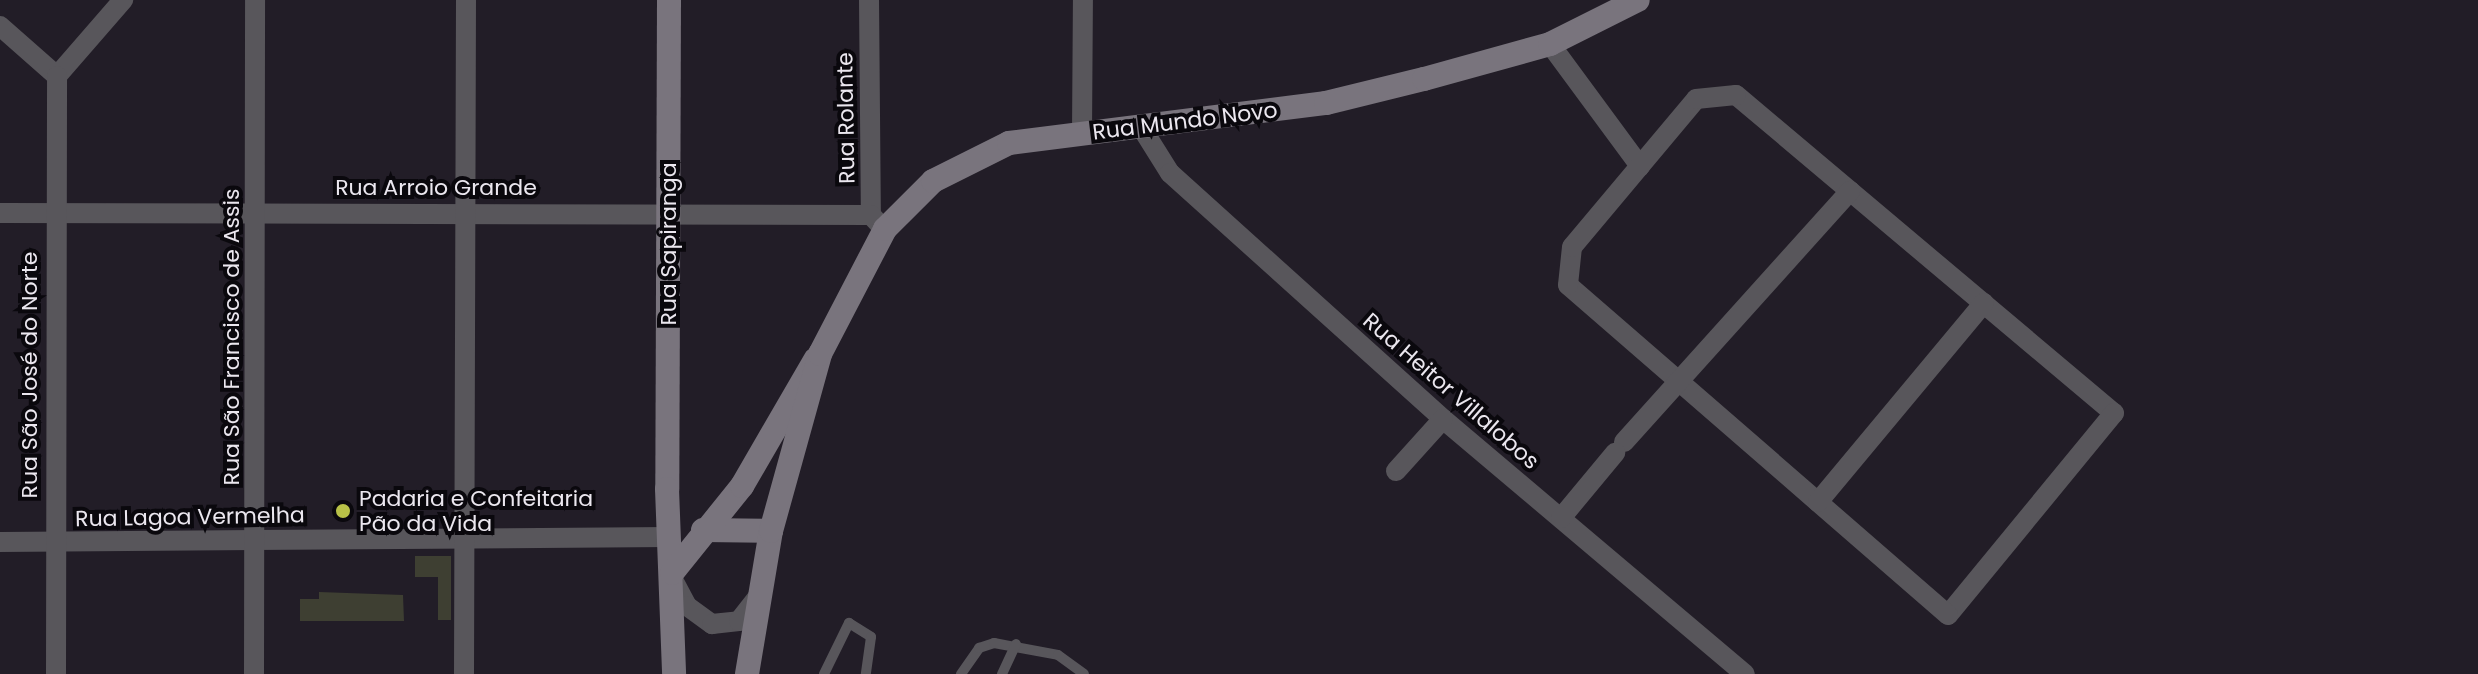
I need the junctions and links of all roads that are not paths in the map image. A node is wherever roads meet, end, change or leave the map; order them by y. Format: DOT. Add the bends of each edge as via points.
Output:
graph roads {
  1 [pos="123,0"];
  2 [pos="255,0"];
  3 [pos="466,0"];
  4 [pos="669,0"];
  5 [pos="869,0"];
  6 [pos="1083,0"];
  7 [pos="1638,0"];
  8 [pos="0,26"];
  9 [pos="1550,44"];
  10 [pos="57,76"];
  11 [pos="1143,130"];
  12 [pos="1082,133"];
  13 [pos="1640,166"];
  14 [pos="1850,191"];
  15 [pos="257,211"];
  16 [pos="670,211"];
  17 [pos="53,212"];
  18 [pos="0,213"];
  19 [pos="468,214"];
  20 [pos="878,222"];
  21 [pos="1984,303"];
  22 [pos="820,354"];
  23 [pos="1683,382"];
  24 [pos="1443,419"];
  25 [pos="1396,471"];
  26 [pos="667,489"];
  27 [pos="1818,502"];
  28 [pos="1561,518"];
  29 [pos="703,530"];
  30 [pos="771,531"];
  31 [pos="669,537"];
  32 [pos="255,540"];
  33 [pos="0,542"];
  34 [pos="467,542"];
  35 [pos="55,543"];
  36 [pos="671,576"];
  37 [pos="766,583"];
  38 [pos="1016,644"];
  39 [pos="56,674"];
  40 [pos="254,674"];
  41 [pos="464,674"];
  42 [pos="674,674"];
  43 [pos="747,674"];
  44 [pos="824,674"];
  45 [pos="866,674"];
  46 [pos="961,674"];
  47 [pos="1002,674"];
  48 [pos="1083,674"];
  49 [pos="1745,674"];
  1 -- 10 [label="street"];
  2 -- 15 [label="street, Rua São Francisco de Assis"];
  3 -- 19 [label="street"];
  4 -- 16 [label="main road, Rua Sapiranga"];
  5 -- 20 [label="street, Rua Rolante"];
  6 -- 12 [label="street"];
  7 -- 9 [label="main road, Rua Mundo Novo"];
  8 -- 10 [label="street"];
  9 -- 11 [label="main road, Rua Mundo Novo" via="1326,103"];
  9 -- 13 [label="street"];
  10 -- 17 [label="street, Rua São José do Norte"];
  11 -- 12 [label="main road, Rua Mundo Novo"];
  11 -- 24 [label="street, Rua Heitor Villalobos" via="1170,173"];
  12 -- 20 [label="main road, Rua Mundo Novo" via="984,152"];
  13 -- 14 [label="street" via="1696,99 1736,95"];
  13 -- 23 [label="street" via="1572,247 1568,285"];
  14 -- 21 [label="street"];
  14 -- 23 [label="street"];
  15 -- 17 [label="street, Rua Arroio Grande"];
  15 -- 19 [label="street, Rua Arroio Grande"];
  15 -- 32 [label="street, Rua São Francisco de Assis"];
  16 -- 19 [label="street, Rua Arroio Grande"];
  16 -- 20 [label="street, Rua Arroio Grande"];
  16 -- 26 [label="main road, Rua Sapiranga"];
  17 -- 18 [label="street, Rua Arroio Grande"];
  17 -- 35 [label="street, Rua São José do Norte"];
  19 -- 34 [label="street"];
  20 -- 22 [label="main road, Rua Mundo Novo"];
  21 -- 27 [label="street"];
  21 -- 27 [label="street" via="2114,413 1948,615"];
  22 -- 29 [label="main road, Rua Mundo Novo" via="734,499"];
  22 -- 30 [label="main road, Rua Mundo Novo"];
  23 -- 27 [label="street"];
  23 -- 28 [label="street"];
  24 -- 25 [label="street"];
  24 -- 28 [label="street, Rua Heitor Villalobos"];
  26 -- 29 [label="main road"];
  26 -- 31 [label="main road, Rua Sapiranga"];
  28 -- 49 [label="street, Rua Heitor Villalobos"];
  29 -- 30 [label="main road"];
  29 -- 36 [label="main road"];
  30 -- 37 [label="main road"];
  31 -- 34 [label="street, Rua Lagoa Vermelha"];
  31 -- 36 [label="main road, Rua Sapiranga"];
  32 -- 34 [label="street, Rua Lagoa Vermelha"];
  32 -- 35 [label="street, Rua Lagoa Vermelha"];
  32 -- 40 [label="street, Rua São Francisco de Assis"];
  33 -- 35 [label="street, Rua Lagoa Vermelha"];
  34 -- 41 [label="street"];
  35 -- 39 [label="street, Rua São José do Norte"];
  36 -- 37 [label="street" via="687,606 720,626 739,621"];
  36 -- 42 [label="main road, Rua Sapiranga"];
  37 -- 43 [label="main road"];
  38 -- 46 [label="lane" via="979,648"];
  38 -- 47 [label="lane"];
  38 -- 48 [label="lane" via="1058,655"];
  44 -- 45 [label="lane" via="849,623 871,637"];
}
